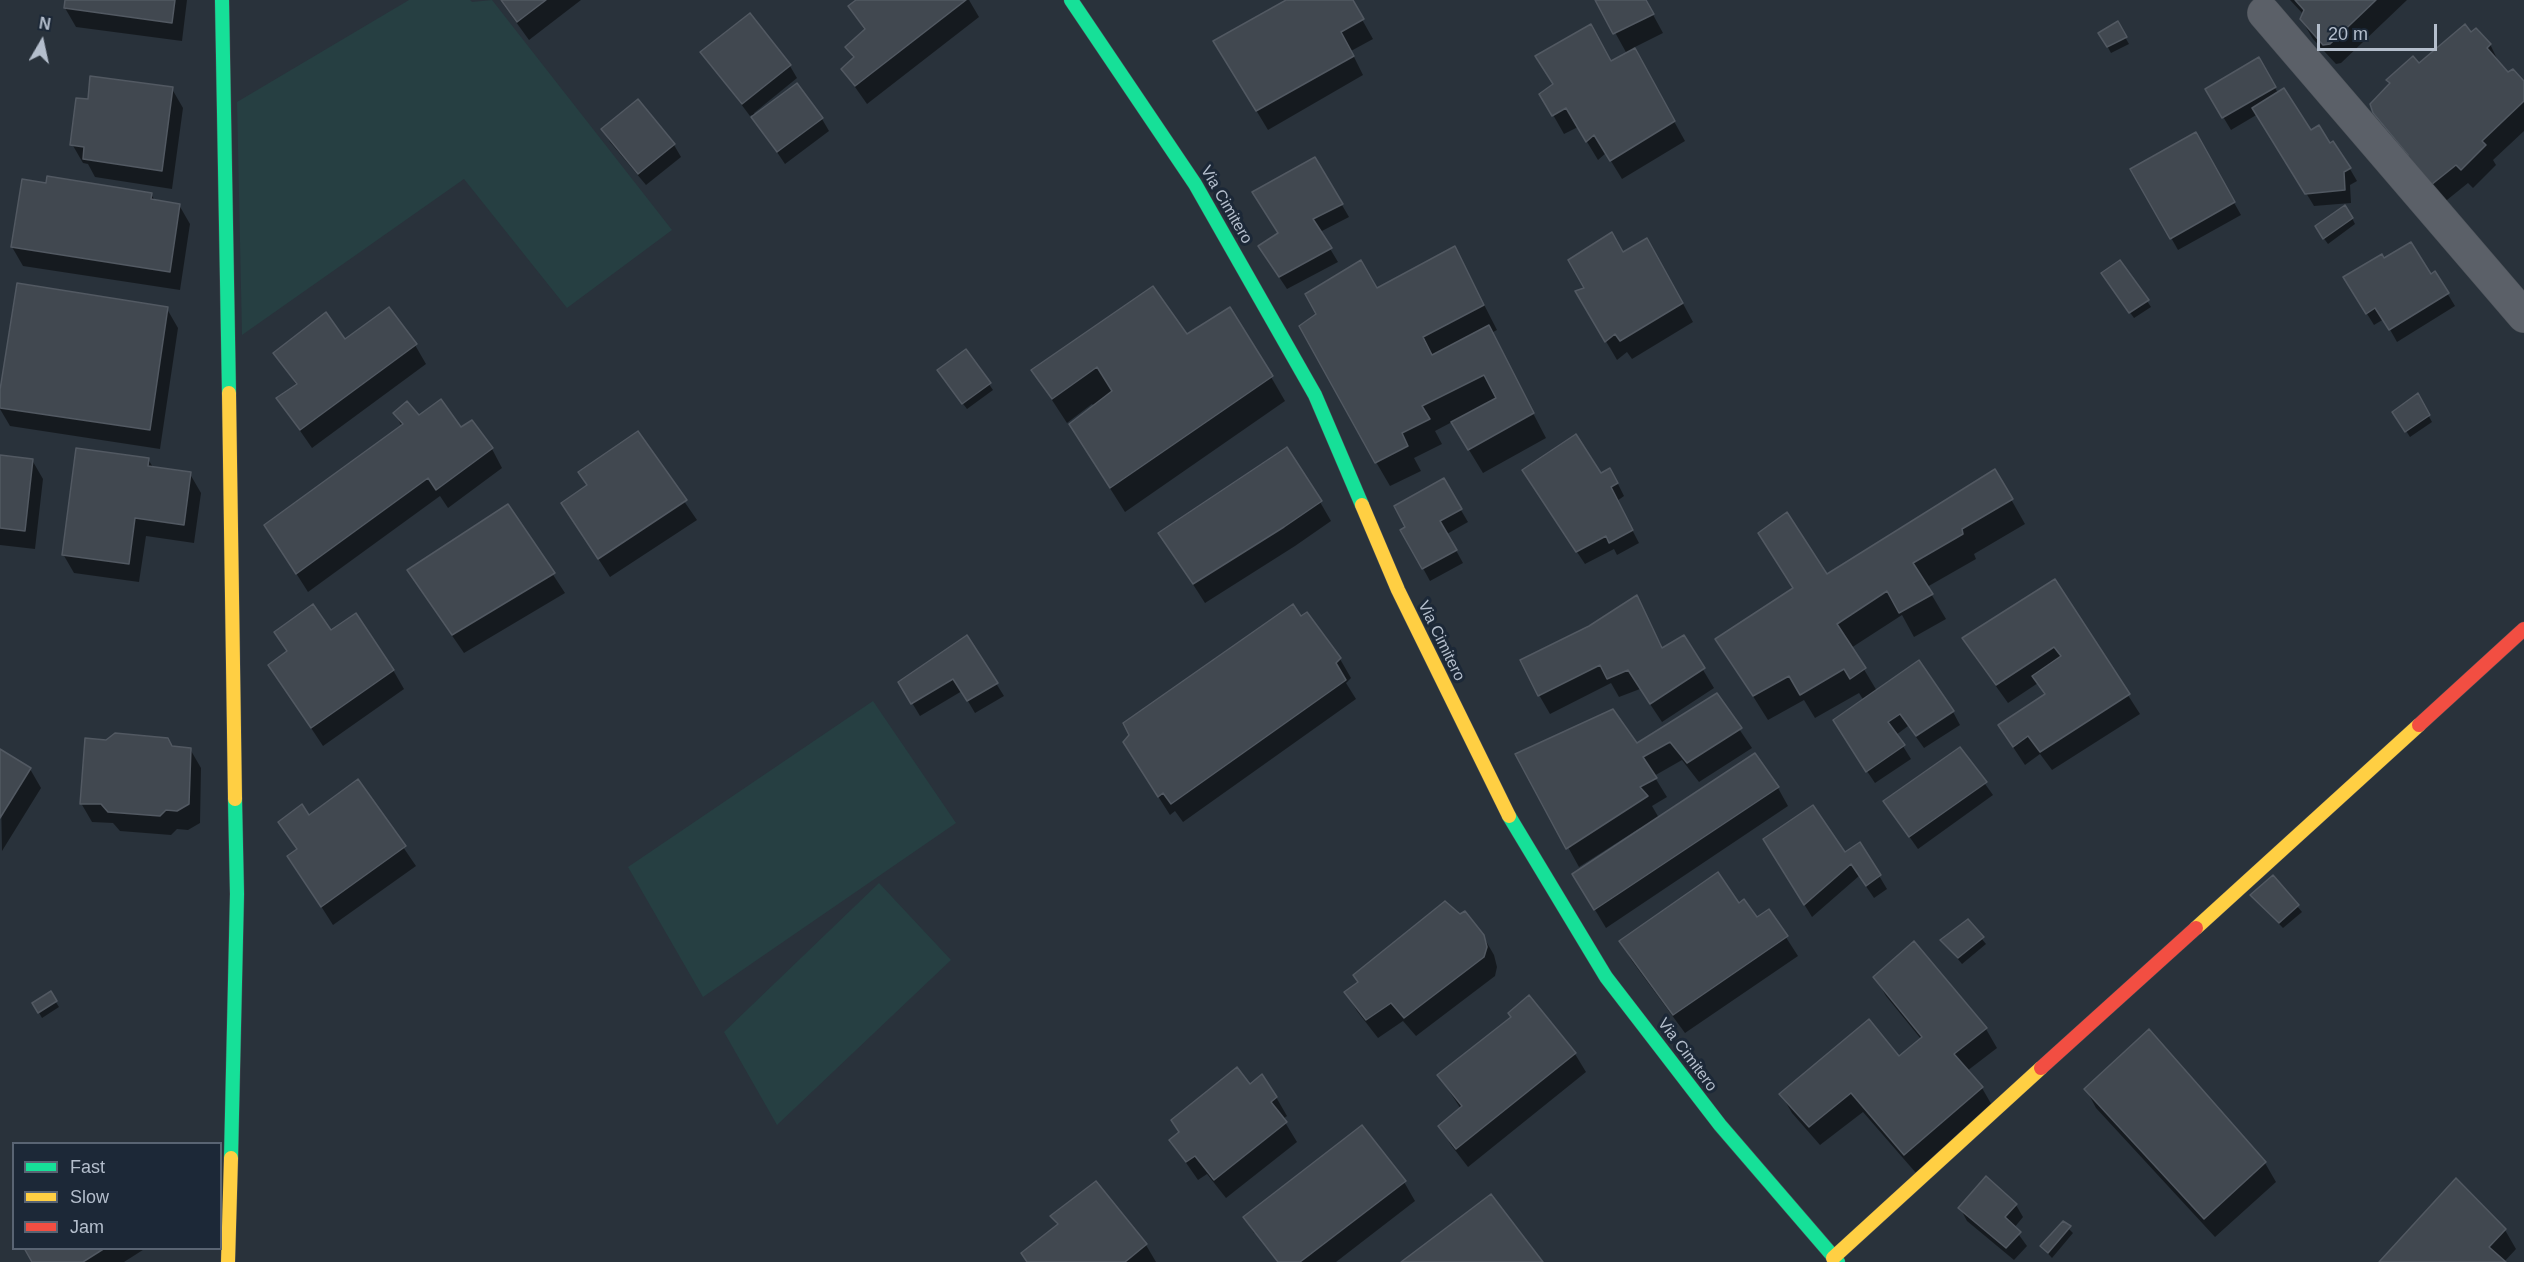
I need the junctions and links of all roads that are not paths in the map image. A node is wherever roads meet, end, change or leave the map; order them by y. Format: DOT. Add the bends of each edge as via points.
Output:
graph roads {
  1 [pos="222,0"];
  2 [pos="1071,0"];
  3 [pos="2264,13"];
  4 [pos="2524,316"];
  5 [pos="2524,629"];
  6 [pos="1836,1260"];
  7 [pos="228,1262"];
  1 -- 7 [label="street" via="237,894"];
  2 -- 6 [label="street, Via Cimitero" via="1196,184 1315,395 1398,590 1507,813 1606,977 1720,1125"];
  3 -- 4 [label="street"];
  5 -- 6 [label="street"];
}
